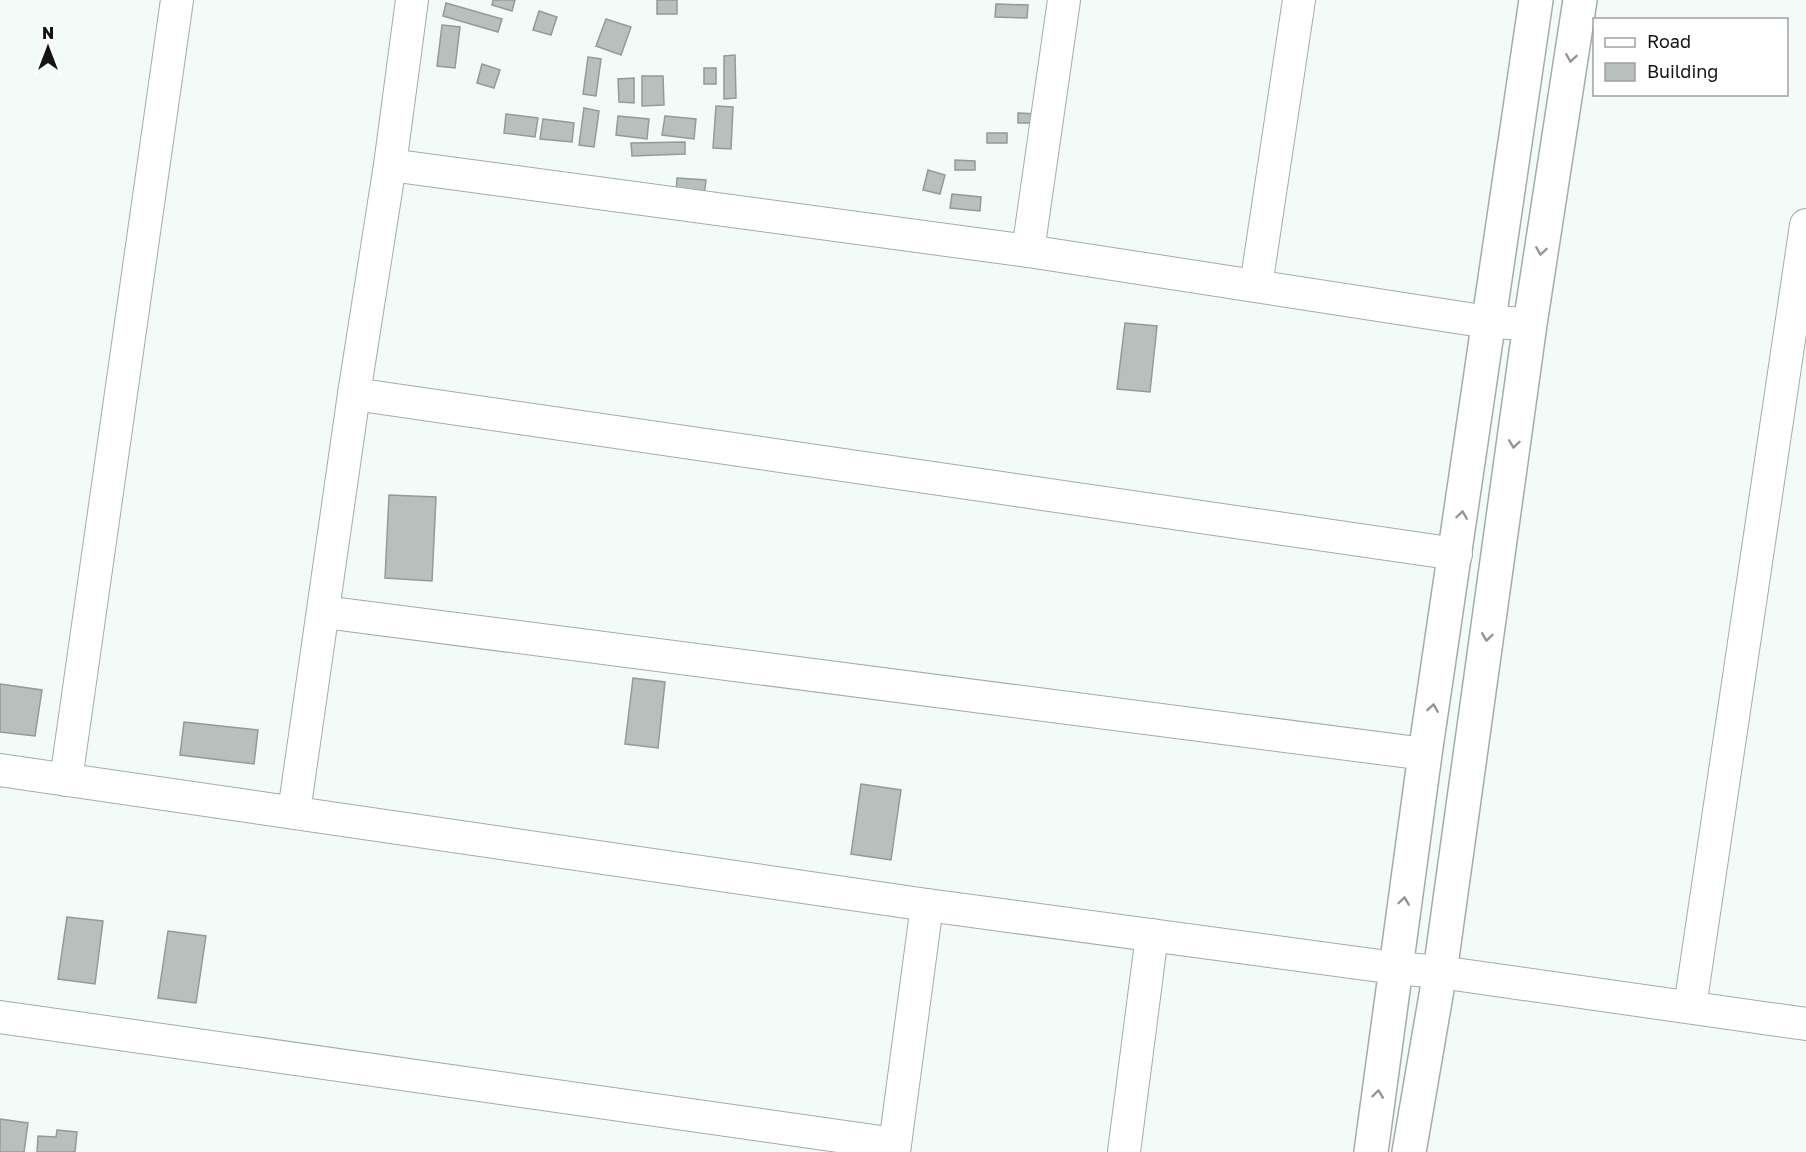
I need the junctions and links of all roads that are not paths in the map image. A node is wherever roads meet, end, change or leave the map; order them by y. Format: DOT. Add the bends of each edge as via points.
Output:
graph roads {
  1 [pos="177,0"];
  2 [pos="412,0"];
  3 [pos="1064,0"];
  4 [pos="1299,0"];
  5 [pos="1536,0"];
  6 [pos="1580,0"];
  7 [pos="390,165"];
  8 [pos="1806,225"];
  9 [pos="1028,251"];
  10 [pos="1256,286"];
  11 [pos="1488,322"];
  12 [pos="1530,324"];
  13 [pos="354,394"];
  14 [pos="1456,554"];
  15 [pos="324,612"];
  16 [pos="1425,754"];
  17 [pos="0,770"];
  18 [pos="66,780"];
  19 [pos="294,812"];
  20 [pos="927,905"];
  21 [pos="1152,936"];
  22 [pos="1395,968"];
  23 [pos="1440,972"];
  24 [pos="1690,1007"];
  25 [pos="0,1017"];
  26 [pos="1806,1024"];
  27 [pos="895,1148"];
  28 [pos="1124,1152"];
  29 [pos="1371,1152"];
  30 [pos="1409,1152"];
  1 -- 18 [label="street"];
  2 -- 7 [label="street"];
  3 -- 9 [label="street"];
  4 -- 10 [label="street"];
  5 -- 11 [label="street"];
  6 -- 12 [label="street, one-way"];
  7 -- 9 [label="street"];
  7 -- 13 [label="street"];
  8 -- 24 [label="street"];
  9 -- 10 [label="street"];
  10 -- 11 [label="street"];
  11 -- 12 [label="street"];
  14 -- 11 [label="street, one-way"];
  12 -- 23 [label="street, one-way"];
  13 -- 14 [label="street"];
  13 -- 15 [label="street"];
  16 -- 14 [label="street, one-way"];
  15 -- 16 [label="street"];
  15 -- 19 [label="street"];
  22 -- 16 [label="street, one-way"];
  17 -- 18 [label="street"];
  18 -- 19 [label="street"];
  19 -- 20 [label="street"];
  20 -- 21 [label="street"];
  20 -- 27 [label="street"];
  21 -- 22 [label="street"];
  21 -- 28 [label="street"];
  22 -- 23 [label="street"];
  29 -- 22 [label="street, one-way"];
  23 -- 24 [label="street"];
  23 -- 30 [label="street"];
  24 -- 26 [label="street"];
  25 -- 27 [label="street"];
}
